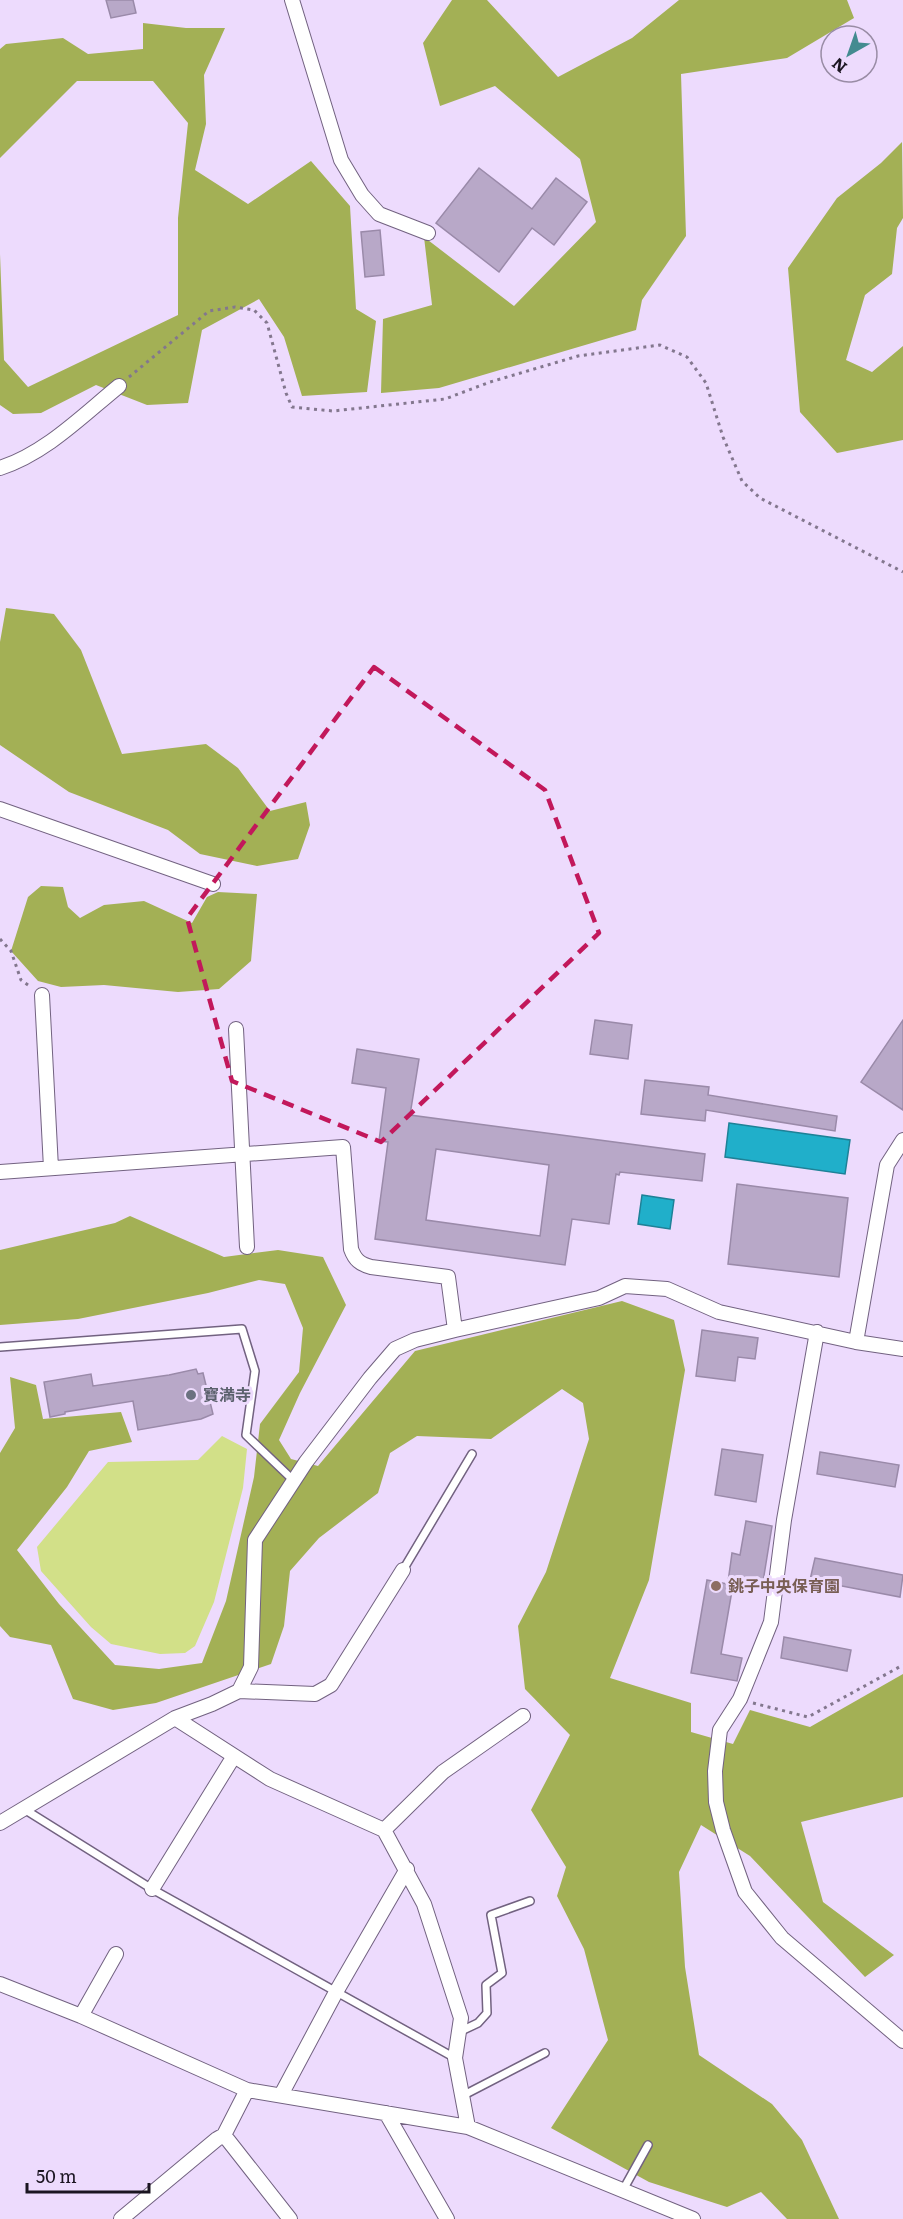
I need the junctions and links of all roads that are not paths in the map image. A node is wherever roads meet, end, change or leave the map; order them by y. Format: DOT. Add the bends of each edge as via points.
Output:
graph roads {
  1 [pos="292,0"];
  2 [pos="428,233"];
  3 [pos="119,386"];
  4 [pos="0,468"];
  5 [pos="0,809"];
  6 [pos="213,884"];
  7 [pos="42,995"];
  8 [pos="236,1029"];
  9 [pos="903,1140"];
  10 [pos="242,1155"];
  11 [pos="51,1168"];
  12 [pos="0,1172"];
  13 [pos="247,1247"];
  14 [pos="455,1330"];
  15 [pos="817,1332"];
  16 [pos="856,1342"];
  17 [pos="0,1347"];
  18 [pos="903,1349"];
  19 [pos="472,1454"];
  20 [pos="293,1480"];
  21 [pos="403,1570"];
  22 [pos="238,1691"];
  23 [pos="523,1716"];
  24 [pos="175,1718"];
  25 [pos="234,1756"];
  26 [pos="24,1809"];
  27 [pos="0,1823"];
  28 [pos="384,1830"];
  29 [pos="407,1869"];
  30 [pos="152,1889"];
  31 [pos="530,1901"];
  32 [pos="116,1954"];
  33 [pos="0,1984"];
  34 [pos="336,1992"];
  35 [pos="81,2016"];
  36 [pos="459,2032"];
  37 [pos="903,2041"];
  38 [pos="545,2053"];
  39 [pos="455,2058"];
  40 [pos="247,2090"];
  41 [pos="280,2095"];
  42 [pos="462,2096"];
  43 [pos="386,2113"];
  44 [pos="468,2127"];
  45 [pos="224,2135"];
  46 [pos="648,2145"];
  47 [pos="623,2190"];
  48 [pos="681,2217"];
  49 [pos="121,2219"];
  50 [pos="290,2219"];
  51 [pos="447,2219"];
  1 -- 2 [label="street" via="341,160 379,214"];
  3 -- 4 [label="street" via="42,448"];
  5 -- 6 [label="street"];
  7 -- 11 [label="street"];
  8 -- 10 [label="street"];
  9 -- 16 [label="street" via="887,1165"];
  10 -- 11 [label="street"];
  10 -- 13 [label="street"];
  10 -- 14 [label="street" via="343,1147 354,1258 371,1267 448,1277"];
  11 -- 12 [label="street"];
  14 -- 15 [label="street" via="599,1298 625,1286 667,1289 719,1312"];
  14 -- 20 [label="street" via="395,1349"];
  15 -- 16 [label="street"];
  15 -- 37 [label="street" via="784,1520 771,1622 740,1700 720,1730 716,1802 745,1892 782,1938"];
  16 -- 18 [label="street"];
  17 -- 20 [label="lane" via="242,1329 255,1371 246,1435"];
  19 -- 21 [label="lane"];
  20 -- 22 [label="street" via="255,1540 250,1667"];
  21 -- 22 [label="street" via="331,1685 315,1694"];
  22 -- 24 [label="street"];
  23 -- 28 [label="street" via="443,1772"];
  24 -- 25 [label="street"];
  24 -- 26 [label="street"];
  25 -- 28 [label="street" via="270,1779"];
  25 -- 30 [label="street"];
  26 -- 27 [label="street"];
  26 -- 30 [label="lane"];
  28 -- 29 [label="street"];
  29 -- 34 [label="street"];
  29 -- 36 [label="street" via="424,1904 461,2018"];
  30 -- 34 [label="lane"];
  31 -- 36 [label="lane" via="491,1915 502,1973 486,1985 487,2013 478,2023"];
  32 -- 35 [label="street"];
  33 -- 35 [label="street"];
  34 -- 39 [label="lane"];
  34 -- 41 [label="street"];
  35 -- 40 [label="street"];
  36 -- 39 [label="street"];
  38 -- 42 [label="lane"];
  39 -- 42 [label="street"];
  40 -- 41 [label="street"];
  40 -- 45 [label="street"];
  41 -- 43 [label="street"];
  42 -- 44 [label="street"];
  43 -- 44 [label="street"];
  43 -- 51 [label="street"];
  44 -- 47 [label="street"];
  45 -- 49 [label="street"];
  45 -- 50 [label="street"];
  46 -- 47 [label="lane"];
  47 -- 48 [label="street"];
}
